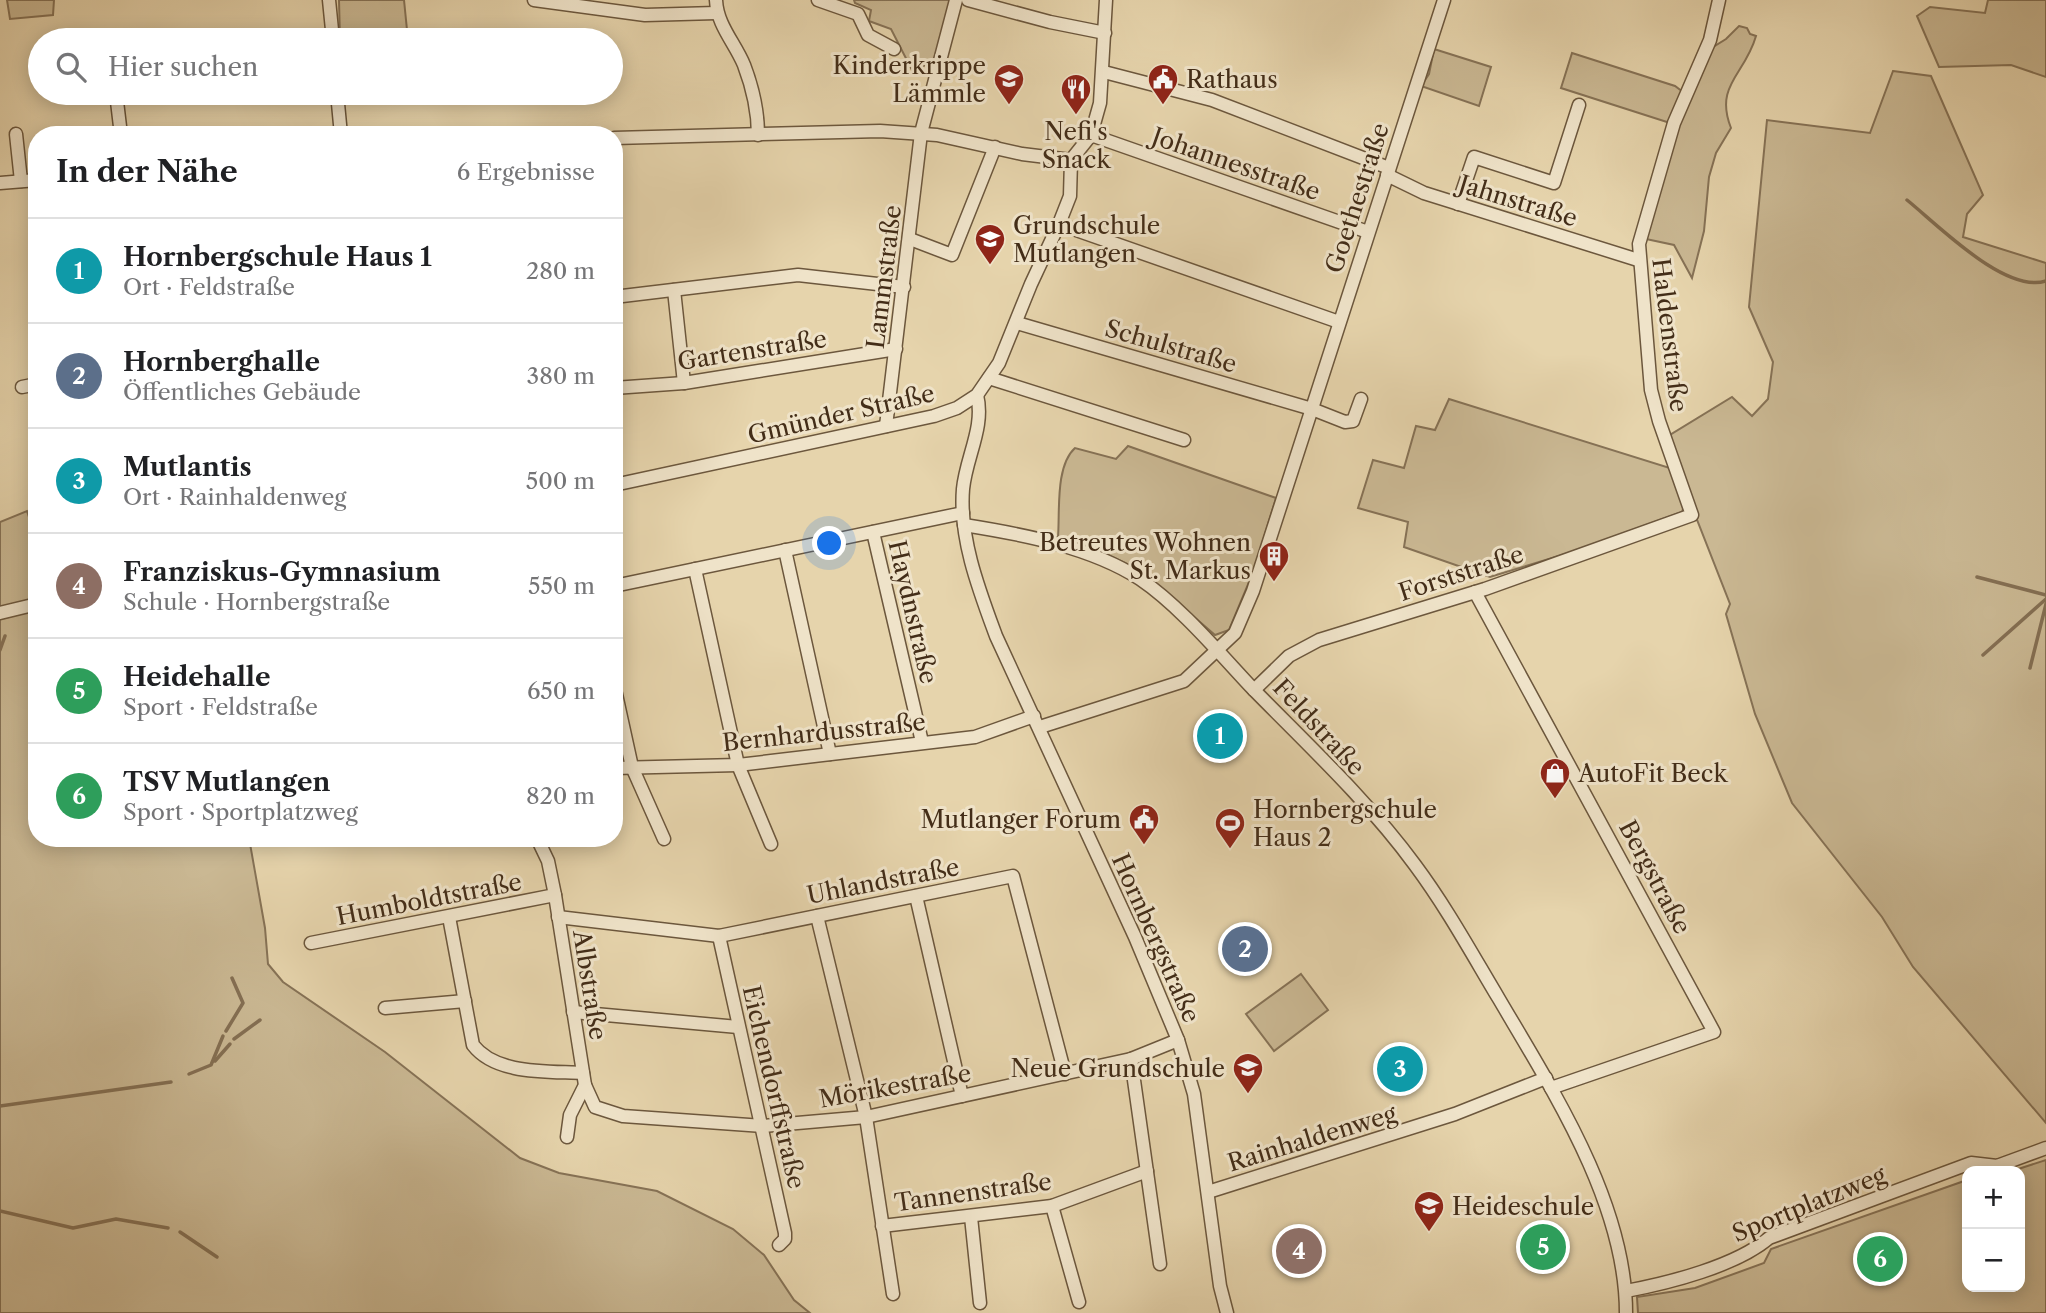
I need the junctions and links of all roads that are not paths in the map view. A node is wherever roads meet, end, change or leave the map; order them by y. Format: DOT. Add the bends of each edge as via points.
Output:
graph roads {
  1 [pos="329,0"];
  2 [pos="534,0"];
  3 [pos="818,0"];
  4 [pos="956,0"];
  5 [pos="968,0"];
  6 [pos="1106,0"];
  7 [pos="1444,0"];
  8 [pos="1719,0"];
  9 [pos="716,6"];
  10 [pos="331,28"];
  11 [pos="1105,33"];
  12 [pos="894,49"];
  13 [pos="1104,72"];
  14 [pos="117,105"];
  15 [pos="338,105"];
  16 [pos="1578,106"];
  17 [pos="120,126"];
  18 [pos="340,126"];
  19 [pos="921,133"];
  20 [pos="16,134"];
  21 [pos="758,135"];
  22 [pos="1091,135"];
  23 [pos="623,138"];
  24 [pos="995,147"];
  25 [pos="1071,160"];
  26 [pos="1388,172"];
  27 [pos="21,181"];
  28 [pos="28,181"];
  29 [pos="0,183"];
  30 [pos="1458,204"];
  31 [pos="1059,225"];
  32 [pos="1368,232"];
  33 [pos="910,239"];
  34 [pos="1638,260"];
  35 [pos="904,287"];
  36 [pos="674,290"];
  37 [pos="623,296"];
  38 [pos="1339,322"];
  39 [pos="1017,323"];
  40 [pos="896,349"];
  41 [pos="989,379"];
  42 [pos="684,383"];
  43 [pos="28,386"];
  44 [pos="22,387"];
  45 [pos="623,387"];
  46 [pos="977,395"];
  47 [pos="1361,399"];
  48 [pos="1312,409"];
  49 [pos="887,426"];
  50 [pos="1184,440"];
  51 [pos="623,483"];
  52 [pos="1692,515"];
  53 [pos="964,519"];
  54 [pos="873,531"];
  55 [pos="785,550"];
  56 [pos="695,569"];
  57 [pos="623,584"];
  58 [pos="1475,592"];
  59 [pos="28,606"];
  60 [pos="0,612"];
  61 [pos="1218,651"];
  62 [pos="1254,690"];
  63 [pos="1037,722"];
  64 [pos="623,726"];
  65 [pos="922,743"];
  66 [pos="830,754"];
  67 [pos="738,765"];
  68 [pos="632,767"];
  69 [pos="623,768"];
  70 [pos="664,839"];
  71 [pos="771,844"];
  72 [pos="541,847"];
  73 [pos="555,895"];
  74 [pos="916,896"];
  75 [pos="817,916"];
  76 [pos="449,917"];
  77 [pos="558,917"];
  78 [pos="719,936"];
  79 [pos="311,943"];
  80 [pos="465,1001"];
  81 [pos="385,1008"];
  82 [pos="573,1012"];
  83 [pos="738,1027"];
  84 [pos="1178,1040"];
  85 [pos="1131,1059"];
  86 [pos="1065,1074"];
  87 [pos="584,1079"];
  88 [pos="1549,1083"];
  89 [pos="962,1096"];
  90 [pos="866,1117"];
  91 [pos="763,1126"];
  92 [pos="567,1137"];
  93 [pos="2046,1148"];
  94 [pos="1147,1171"];
  95 [pos="1208,1192"];
  96 [pos="1052,1206"];
  97 [pos="971,1217"];
  98 [pos="882,1226"];
  99 [pos="779,1245"];
  100 [pos="1160,1264"];
  101 [pos="1626,1291"];
  102 [pos="893,1294"];
  103 [pos="1079,1302"];
  104 [pos="981,1303"];
  105 [pos="1227,1313"];
  106 [pos="1626,1313"];
  1 -- 10 [label="street"];
  2 -- 9 [label="street" via="645,15"];
  3 -- 12 [label="street" via="858,14 868,35"];
  4 -- 19 [label="street, Lammstraße"];
  5 -- 11 [label="street"];
  6 -- 11 [label="street"];
  7 -- 26 [label="street, Goethestraße"];
  8 -- 34 [label="street, Haldenstraße" via="1710,40 1674,123"];
  9 -- 21 [label="street" via="744,65"];
  11 -- 13 [label="street"];
  13 -- 22 [label="street"];
  13 -- 26 [label="street, Jahnstraße" via="1212,100"];
  14 -- 17 [label="street"];
  15 -- 18 [label="street"];
  16 -- 30 [label="street" via="1553,183 1474,157"];
  19 -- 21 [label="street"];
  19 -- 24 [label="street"];
  19 -- 33 [label="street, Lammstraße"];
  20 -- 27 [label="street"];
  21 -- 23 [label="street"];
  22 -- 25 [label="street"];
  22 -- 32 [label="street, Johannesstraße"];
  24 -- 25 [label="street"];
  24 -- 33 [label="street" via="952,255"];
  25 -- 31 [label="street, Gmünder Straße" via="1070,196"];
  26 -- 30 [label="street, Jahnstraße" via="1424,193"];
  26 -- 32 [label="street, Goethestraße"];
  27 -- 28 [label="street"];
  27 -- 29 [label="street"];
  30 -- 34 [label="street, Jahnstraße"];
  31 -- 38 [label="street"];
  31 -- 39 [label="street, Gmünder Straße"];
  32 -- 38 [label="street, Goethestraße"];
  33 -- 35 [label="street, Lammstraße"];
  34 -- 52 [label="street, Haldenstraße" via="1651,390"];
  35 -- 36 [label="street" via="797,275"];
  35 -- 40 [label="street, Lammstraße"];
  36 -- 37 [label="street"];
  36 -- 42 [label="street"];
  38 -- 48 [label="street, Goethestraße"];
  39 -- 41 [label="street, Gmünder Straße"];
  39 -- 48 [label="street, Schulstraße"];
  40 -- 42 [label="street, Gartenstraße"];
  40 -- 49 [label="street, Lammstraße"];
  41 -- 46 [label="street, Gmünder Straße"];
  41 -- 50 [label="street"];
  42 -- 45 [label="street, Gartenstraße"];
  43 -- 44 [label="street"];
  46 -- 49 [label="street, Gmünder Straße" via="934,416"];
  46 -- 53 [label="street, Hornbergstraße" via="982,415 970,453"];
  47 -- 48 [label="street" via="1350,423"];
  48 -- 61 [label="street, Goethestraße" via="1253,591 1235,632"];
  49 -- 51 [label="street, Gmünder Straße"];
  52 -- 58 [label="street, Forststraße"];
  53 -- 54 [label="street"];
  53 -- 61 [label="street, Feldstraße" via="1073,550 1127,571 1159,593"];
  53 -- 63 [label="street, Hornbergstraße" via="982,598"];
  54 -- 55 [label="street"];
  54 -- 65 [label="street, Haydnstraße"];
  55 -- 56 [label="street"];
  55 -- 66 [label="street"];
  56 -- 57 [label="street"];
  56 -- 67 [label="street"];
  58 -- 62 [label="street, Forststraße" via="1320,640 1289,656"];
  58 -- 88 [label="street, Bergstraße" via="1714,1032"];
  59 -- 60 [label="street"];
  61 -- 62 [label="street, Feldstraße"];
  61 -- 63 [label="street" via="1184,681"];
  62 -- 88 [label="street, Feldstraße" via="1414,864"];
  63 -- 65 [label="street, Bernhardusstraße" via="975,737"];
  63 -- 84 [label="street, Hornbergstraße"];
  64 -- 68 [label="street"];
  65 -- 66 [label="street, Bernhardusstraße"];
  66 -- 67 [label="street, Bernhardusstraße"];
  67 -- 68 [label="street, Bernhardusstraße"];
  67 -- 71 [label="street"];
  68 -- 69 [label="street, Bernhardusstraße"];
  68 -- 70 [label="street"];
  72 -- 73 [label="street, Albstraße"];
  73 -- 76 [label="street, Humboldtstraße"];
  73 -- 77 [label="street, Albstraße"];
  74 -- 75 [label="street, Uhlandstraße"];
  74 -- 86 [label="street, Uhlandstraße" via="1013,876"];
  74 -- 89 [label="street"];
  75 -- 78 [label="street, Uhlandstraße"];
  75 -- 90 [label="street"];
  76 -- 79 [label="street, Humboldtstraße"];
  76 -- 80 [label="street"];
  77 -- 78 [label="street, Uhlandstraße"];
  77 -- 82 [label="street, Albstraße"];
  78 -- 83 [label="street, Eichendorffstraße"];
  80 -- 81 [label="street"];
  80 -- 87 [label="street" via="473,1045 491,1062"];
  82 -- 83 [label="street"];
  82 -- 87 [label="street, Albstraße"];
  83 -- 91 [label="street, Eichendorffstraße"];
  84 -- 85 [label="street, Mörikestraße"];
  84 -- 95 [label="street, Hornbergstraße" via="1194,1094"];
  85 -- 86 [label="street, Mörikestraße"];
  85 -- 94 [label="street"];
  86 -- 89 [label="street, Mörikestraße"];
  87 -- 91 [label="street, Mörikestraße" via="596,1107 623,1116"];
  87 -- 92 [label="street"];
  88 -- 95 [label="street, Rainhaldenweg"];
  88 -- 101 [label="street, Feldstraße" via="1597,1182"];
  89 -- 90 [label="street, Mörikestraße"];
  90 -- 91 [label="street, Mörikestraße"];
  90 -- 98 [label="street"];
  91 -- 99 [label="street, Eichendorffstraße" via="785,1233"];
  93 -- 101 [label="street, Sportplatzweg" via="1997,1167 1971,1163 1769,1238 1742,1255 1662,1284"];
  94 -- 96 [label="street, Tannenstraße"];
  94 -- 100 [label="street"];
  95 -- 105 [label="street, Hornbergstraße"];
  96 -- 97 [label="street, Tannenstraße"];
  96 -- 103 [label="street"];
  97 -- 98 [label="street, Tannenstraße"];
  97 -- 104 [label="street"];
  98 -- 102 [label="street"];
  101 -- 106 [label="street, Feldstraße"];
}
